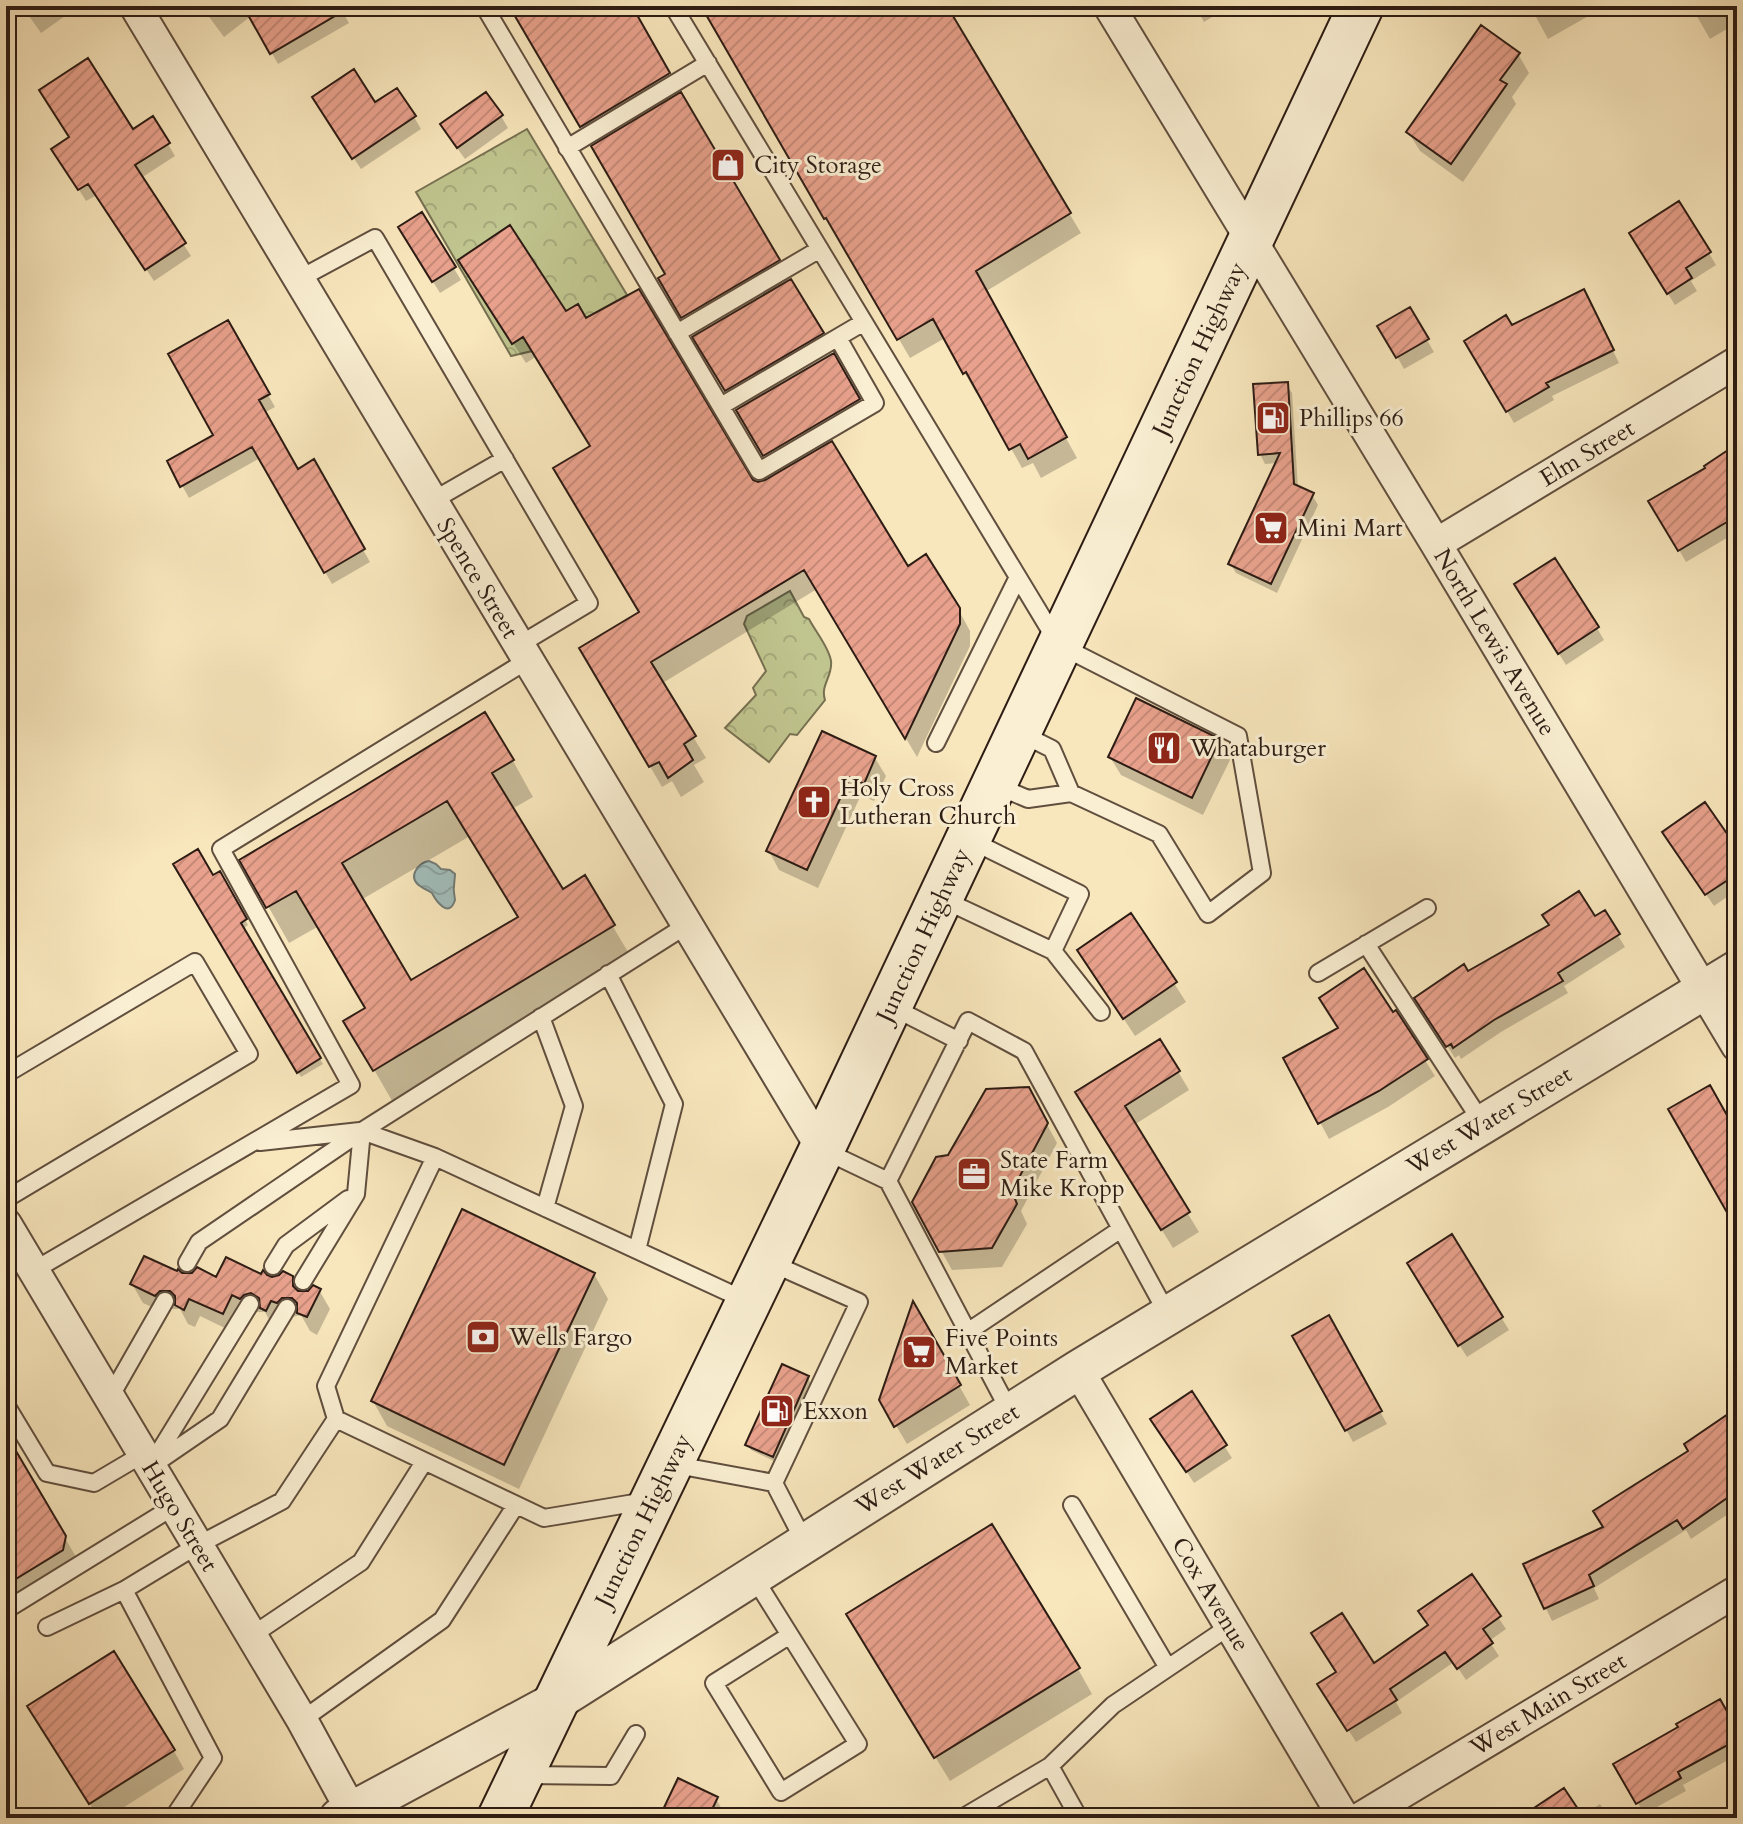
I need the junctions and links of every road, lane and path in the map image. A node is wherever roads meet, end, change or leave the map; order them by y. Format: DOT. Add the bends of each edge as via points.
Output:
graph roads {
  1 [pos="135,6"];
  2 [pos="484,6"];
  3 [pos="673,6"];
  4 [pos="1109,6"];
  5 [pos="1361,6"];
  6 [pos="708,63"];
  7 [pos="567,148"];
  8 [pos="1250,240"];
  9 [pos="820,249"];
  10 [pos="299,279"];
  11 [pos="864,322"];
  12 [pos="677,333"];
  13 [pos="838,338"];
  14 [pos="1737,362"];
  15 [pos="721,406"];
  16 [pos="505,459"];
  17 [pos="432,501"];
  18 [pos="1436,544"];
  19 [pos="1018,577"];
  20 [pos="1059,645"];
  21 [pos="523,653"];
  22 [pos="1019,732"];
  23 [pos="936,743"];
  24 [pos="993,784"];
  25 [pos="1071,793"];
  26 [pos="968,840"];
  27 [pos="940,898"];
  28 [pos="1427,908"];
  29 [pos="687,925"];
  30 [pos="1366,944"];
  31 [pos="1053,951"];
  32 [pos="1737,970"];
  33 [pos="1318,973"];
  34 [pos="608,974"];
  35 [pos="1704,990"];
  36 [pos="890,1005"];
  37 [pos="1101,1012"];
  38 [pos="541,1017"];
  39 [pos="959,1041"];
  40 [pos="1737,1046"];
  41 [pos="6,1074"];
  42 [pos="1483,1124"];
  43 [pos="362,1131"];
  44 [pos="252,1143"];
  45 [pos="822,1149"];
  46 [pos="435,1157"];
  47 [pos="888,1181"];
  48 [pos="356,1194"];
  49 [pos="6,1199"];
  50 [pos="545,1208"];
  51 [pos="6,1224"];
  52 [pos="1121,1229"];
  53 [pos="637,1250"];
  54 [pos="768,1261"];
  55 [pos="187,1263"];
  56 [pos="273,1266"];
  57 [pos="33,1271"];
  58 [pos="303,1281"];
  59 [pos="165,1301"];
  60 [pos="748,1302"];
  61 [pos="250,1304"];
  62 [pos="287,1308"];
  63 [pos="1168,1315"];
  64 [pos="969,1331"];
  65 [pos="1078,1370"];
  66 [pos="109,1399"];
  67 [pos="6,1405"];
  68 [pos="1010,1412"];
  69 [pos="336,1419"];
  70 [pos="147,1460"];
  71 [pos="424,1462"];
  72 [pos="661,1482"];
  73 [pos="774,1483"];
  74 [pos="516,1505"];
  75 [pos="1072,1505"];
  76 [pos="173,1507"];
  77 [pos="805,1543"];
  78 [pos="198,1545"];
  79 [pos="753,1576"];
  80 [pos="124,1590"];
  81 [pos="1737,1591"];
  82 [pos="6,1610"];
  83 [pos="1230,1626"];
  84 [pos="47,1627"];
  85 [pos="790,1635"];
  86 [pos="251,1636"];
  87 [pos="1168,1668"];
  88 [pos="555,1702"];
  89 [pos="302,1720"];
  90 [pos="636,1734"];
  91 [pos="1050,1766"];
  92 [pos="520,1775"];
  93 [pos="986,1812"];
  94 [pos="345,1814"];
  95 [pos="173,1818"];
  96 [pos="500,1818"];
  97 [pos="962,1818"];
  98 [pos="1079,1818"];
  99 [pos="1344,1818"];
  100 [pos="1360,1818"];
  1 -- 10 [label="street, Spence Street"];
  2 -- 7 [label="lane"];
  3 -- 6 [label="lane"];
  4 -- 8 [label="street, North Lewis Avenue"];
  5 -- 8 [label="main road, Junction Highway"];
  6 -- 7 [label="lane"];
  6 -- 9 [label="lane"];
  7 -- 12 [label="lane"];
  8 -- 18 [label="street, North Lewis Avenue"];
  8 -- 20 [label="main road, Junction Highway"];
  9 -- 11 [label="lane"];
  9 -- 12 [label="lane"];
  10 -- 16 [label="lane" via="375,238"];
  10 -- 17 [label="street, Spence Street"];
  11 -- 13 [label="lane"];
  11 -- 19 [label="lane"];
  12 -- 15 [label="lane"];
  13 -- 15 [label="lane"];
  13 -- 15 [label="lane" via="875,403 759,471"];
  14 -- 18 [label="street, Elm Street"];
  16 -- 17 [label="lane"];
  16 -- 21 [label="lane" via="589,603"];
  17 -- 21 [label="street, Spence Street"];
  18 -- 35 [label="street, North Lewis Avenue"];
  19 -- 20 [label="lane"];
  19 -- 23 [label="lane"];
  20 -- 22 [label="main road, Junction Highway"];
  20 -- 25 [label="lane" via="1238,736 1262,873 1208,914 1159,834"];
  21 -- 29 [label="street, Spence Street"];
  21 -- 44 [label="lane" via="221,849 351,1085"];
  22 -- 24 [label="main road, Junction Highway"];
  22 -- 25 [label="lane" via="1052,749"];
  24 -- 25 [label="lane" via="1028,799"];
  24 -- 26 [label="main road, Junction Highway"];
  26 -- 27 [label="main road, Junction Highway"];
  26 -- 31 [label="lane" via="1080,894"];
  27 -- 31 [label="lane"];
  27 -- 36 [label="main road, Junction Highway"];
  28 -- 30 [label="lane"];
  29 -- 34 [label="lane"];
  29 -- 45 [label="street, Spence Street"];
  30 -- 33 [label="lane"];
  30 -- 42 [label="lane"];
  31 -- 37 [label="lane"];
  32 -- 35 [label="street, West Water Street"];
  34 -- 38 [label="lane"];
  34 -- 53 [label="lane" via="674,1104"];
  35 -- 40 [label="street, North Lewis Avenue"];
  35 -- 42 [label="street, West Water Street"];
  36 -- 39 [label="lane"];
  36 -- 45 [label="main road, Junction Highway"];
  38 -- 43 [label="lane"];
  38 -- 50 [label="lane" via="574,1106"];
  39 -- 47 [label="lane"];
  39 -- 52 [label="lane" via="968,1021 1024,1051"];
  41 -- 49 [label="lane" via="195,962 249,1054"];
  42 -- 63 [label="street, West Water Street"];
  43 -- 44 [label="lane"];
  43 -- 46 [label="lane"];
  43 -- 48 [label="lane"];
  43 -- 55 [label="lane" via="199,1242"];
  44 -- 57 [label="lane"];
  45 -- 47 [label="lane"];
  45 -- 54 [label="main road, Junction Highway"];
  46 -- 50 [label="lane"];
  46 -- 69 [label="lane" via="326,1386"];
  47 -- 64 [label="lane"];
  48 -- 56 [label="lane" via="286,1245"];
  48 -- 58 [label="lane"];
  50 -- 53 [label="lane"];
  51 -- 57 [label="street, Hugo Street"];
  52 -- 63 [label="lane"];
  52 -- 64 [label="lane"];
  53 -- 60 [label="lane"];
  54 -- 60 [label="main road, Junction Highway"];
  54 -- 73 [label="lane" via="859,1302"];
  57 -- 66 [label="street, Hugo Street"];
  59 -- 66 [label="lane"];
  60 -- 72 [label="main road, Junction Highway"];
  61 -- 70 [label="lane"];
  62 -- 70 [label="lane" via="220,1419"];
  63 -- 65 [label="street, West Water Street"];
  64 -- 68 [label="lane"];
  65 -- 68 [label="street, West Water Street"];
  65 -- 83 [label="street, Cox Avenue"];
  66 -- 70 [label="street, Hugo Street"];
  67 -- 70 [label="lane" via="47,1473 94,1483"];
  68 -- 77 [label="street, West Water Street"];
  69 -- 71 [label="lane"];
  69 -- 78 [label="lane" via="282,1501"];
  70 -- 76 [label="street, Hugo Street"];
  71 -- 74 [label="lane"];
  71 -- 86 [label="lane" via="361,1562"];
  72 -- 73 [label="lane"];
  72 -- 74 [label="lane" via="544,1518"];
  72 -- 88 [label="main road, Junction Highway"];
  73 -- 77 [label="lane"];
  74 -- 89 [label="lane" via="442,1620"];
  75 -- 87 [label="lane"];
  76 -- 78 [label="street, Hugo Street"];
  76 -- 82 [label="lane"];
  77 -- 79 [label="street, West Water Street"];
  78 -- 80 [label="lane"];
  78 -- 86 [label="street, Hugo Street"];
  79 -- 85 [label="lane"];
  79 -- 88 [label="street, West Water Street"];
  80 -- 84 [label="lane"];
  80 -- 95 [label="lane" via="213,1758"];
  81 -- 100 [label="street, West Main Street"];
  83 -- 87 [label="lane"];
  83 -- 99 [label="street, Cox Avenue"];
  85 -- 85 [label="lane" via="858,1744 781,1792 714,1683"];
  86 -- 89 [label="street, Hugo Street"];
  87 -- 91 [label="lane" via="1113,1705"];
  88 -- 92 [label="main road, Junction Highway"];
  88 -- 94 [label="street, West Water Street"];
  89 -- 94 [label="street, Hugo Street"];
  90 -- 92 [label="lane" via="611,1776"];
  91 -- 93 [label="lane"];
  91 -- 98 [label="lane"];
  92 -- 96 [label="main road, Junction Highway"];
  93 -- 97 [label="lane"];
}
